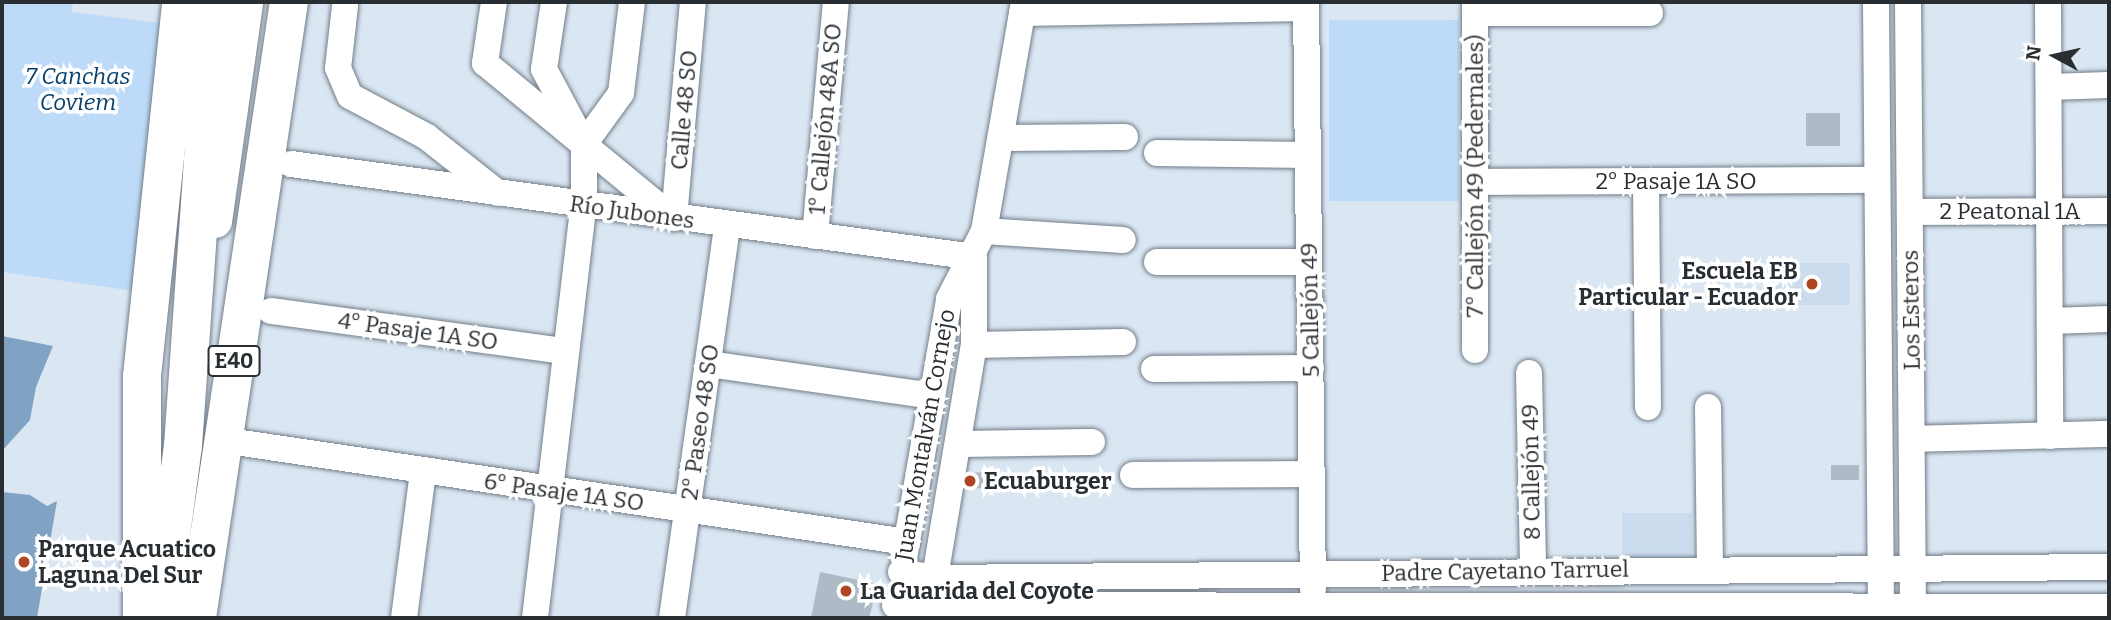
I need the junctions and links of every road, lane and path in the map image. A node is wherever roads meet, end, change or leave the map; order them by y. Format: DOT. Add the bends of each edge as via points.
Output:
graph roads {
  1 [pos="181,2"];
  2 [pos="214,2"];
  3 [pos="246,2"];
  4 [pos="271,2"];
  5 [pos="289,2"];
  6 [pos="307,2"];
  7 [pos="494,2"];
  8 [pos="554,2"];
  9 [pos="632,2"];
  10 [pos="694,2"];
  11 [pos="836,2"];
  12 [pos="1876,2"];
  13 [pos="1908,2"];
  14 [pos="2048,2"];
  15 [pos="1306,5"];
  16 [pos="345,6"];
  17 [pos="1475,7"];
  18 [pos="1023,8"];
  19 [pos="1650,13"];
  20 [pos="2109,85"];
  21 [pos="2049,87"];
  22 [pos="1125,136"];
  23 [pos="1001,138"];
  24 [pos="584,144"];
  25 [pos="1157,153"];
  26 [pos="1308,155"];
  27 [pos="277,164"];
  28 [pos="1877,180"];
  29 [pos="1646,181"];
  30 [pos="1475,182"];
  31 [pos="498,193"];
  32 [pos="584,204"];
  33 [pos="2049,211"];
  34 [pos="2109,211"];
  35 [pos="1910,212"];
  36 [pos="674,218"];
  37 [pos="727,226"];
  38 [pos="984,231"];
  39 [pos="815,236"];
  40 [pos="1123,240"];
  41 [pos="974,257"];
  42 [pos="1157,261"];
  43 [pos="1309,261"];
  44 [pos="245,282"];
  45 [pos="271,311"];
  46 [pos="2109,319"];
  47 [pos="2050,321"];
  48 [pos="1123,342"];
  49 [pos="974,345"];
  50 [pos="1475,349"];
  51 [pos="564,351"];
  52 [pos="708,364"];
  53 [pos="1311,368"];
  54 [pos="1154,369"];
  55 [pos="1529,373"];
  56 [pos="932,396"];
  57 [pos="1648,407"];
  58 [pos="1708,407"];
  59 [pos="2109,434"];
  60 [pos="2050,436"];
  61 [pos="1912,439"];
  62 [pos="222,440"];
  63 [pos="1092,442"];
  64 [pos="958,444"];
  65 [pos="183,446"];
  66 [pos="423,471"];
  67 [pos="1312,474"];
  68 [pos="1133,475"];
  69 [pos="551,491"];
  70 [pos="688,510"];
  71 [pos="907,542"];
  72 [pos="1881,566"];
  73 [pos="1913,566"];
  74 [pos="2109,567"];
  75 [pos="1710,568"];
  76 [pos="1533,570"];
  77 [pos="901,572"];
  78 [pos="1313,573"];
  79 [pos="935,578"];
  80 [pos="2109,607"];
  81 [pos="893,611"];
  82 [pos="928,612"];
  83 [pos="1314,612"];
  84 [pos="1448,612"];
  85 [pos="1554,613"];
  86 [pos="1660,613"];
  87 [pos="1768,613"];
  88 [pos="1881,613"];
  89 [pos="1913,613"];
  90 [pos="2026,613"];
  91 [pos="142,618"];
  92 [pos="160,618"];
  93 [pos="197,618"];
  94 [pos="404,618"];
  95 [pos="535,618"];
  96 [pos="672,618"];
  1 -- 91 [label="highway" via="142,376"];
  2 -- 65 [label="highway"];
  3 -- 65 [label="main road"];
  4 -- 44 [label="main road" via="256,107"];
  5 -- 27 [label="highway"];
  6 -- 27 [label="highway"];
  7 -- 24 [label="street" via="485,63"];
  8 -- 24 [label="street" via="544,69"];
  9 -- 24 [label="street" via="621,93"];
  10 -- 36 [label="street, Calle 48 SO"];
  11 -- 39 [label="street, 1° Callejón 48A SO"];
  12 -- 28 [label="street, Los Esteros"];
  13 -- 35 [label="street, Los Esteros"];
  14 -- 21 [label="street"];
  15 -- 18 [label="street"];
  15 -- 26 [label="street, 5 Callejón 49"];
  16 -- 31 [label="street" via="338,68 350,96 427,137"];
  17 -- 19 [label="street"];
  17 -- 30 [label="street, 7° Callejón 49 (Pedernales)"];
  18 -- 23 [label="street, Juan Montalván Cornejo"];
  20 -- 21 [label="street"];
  21 -- 33 [label="street"];
  22 -- 23 [label="street"];
  23 -- 38 [label="street, Juan Montalván Cornejo"];
  24 -- 32 [label="street"];
  24 -- 36 [label="street"];
  25 -- 26 [label="street"];
  26 -- 43 [label="street, 5 Callejón 49"];
  27 -- 31 [label="street, Río Jubones"];
  27 -- 44 [label="highway"];
  28 -- 29 [label="street, 2° Pasaje 1A SO"];
  28 -- 72 [label="street, Los Esteros"];
  29 -- 30 [label="street, 2° Pasaje 1A SO"];
  29 -- 57 [label="street"];
  30 -- 50 [label="street, 7° Callejón 49 (Pedernales)"];
  31 -- 32 [label="street, Río Jubones"];
  32 -- 36 [label="street, Río Jubones"];
  32 -- 51 [label="street"];
  33 -- 34 [label="street, 2 Peatonal 1A"];
  33 -- 35 [label="street, 2 Peatonal 1A"];
  33 -- 47 [label="street"];
  35 -- 61 [label="street, Los Esteros"];
  36 -- 37 [label="street, Río Jubones"];
  37 -- 39 [label="street, Río Jubones"];
  37 -- 52 [label="street, 2° Paseo 48 SO"];
  38 -- 40 [label="street"];
  38 -- 41 [label="street, Juan Montalván Cornejo"];
  39 -- 41 [label="street, Río Jubones"];
  41 -- 49 [label="street, Juan Montalván Cornejo"];
  41 -- 56 [label="street, Juan Montalván Cornejo" via="949,299"];
  42 -- 43 [label="street"];
  43 -- 53 [label="street, 5 Callejón 49"];
  44 -- 62 [label="highway, E40"];
  45 -- 51 [label="street, 4° Pasaje 1A SO"];
  46 -- 47 [label="street"];
  47 -- 60 [label="street"];
  48 -- 49 [label="street"];
  49 -- 64 [label="street, Juan Montalván Cornejo"];
  51 -- 69 [label="street"];
  52 -- 56 [label="street"];
  52 -- 70 [label="street, 2° Paseo 48 SO"];
  53 -- 54 [label="street"];
  53 -- 67 [label="street, 5 Callejón 49"];
  55 -- 76 [label="street, 8 Callejón 49"];
  56 -- 71 [label="street, Juan Montalván Cornejo"];
  58 -- 75 [label="street"];
  59 -- 60 [label="street"];
  60 -- 61 [label="street"];
  61 -- 73 [label="street, Los Esteros"];
  62 -- 66 [label="street, 6° Pasaje 1A SO"];
  62 -- 93 [label="highway, E40"];
  63 -- 64 [label="street"];
  64 -- 79 [label="street, Juan Montalván Cornejo"];
  65 -- 92 [label="highway"];
  66 -- 69 [label="street, 6° Pasaje 1A SO"];
  66 -- 94 [label="street"];
  67 -- 68 [label="street"];
  67 -- 78 [label="street, 5 Callejón 49"];
  69 -- 70 [label="street, 6° Pasaje 1A SO"];
  69 -- 95 [label="street"];
  70 -- 71 [label="street, 6° Pasaje 1A SO"];
  70 -- 96 [label="street, 2° Paseo 48 SO"];
  71 -- 77 [label="street, Juan Montalván Cornejo"];
  72 -- 73 [label="street, Padre Cayetano Tarruel"];
  72 -- 75 [label="street, Padre Cayetano Tarruel"];
  72 -- 88 [label="street, Los Esteros"];
  73 -- 74 [label="street, Padre Cayetano Tarruel"];
  73 -- 89 [label="street, Los Esteros"];
  75 -- 76 [label="street, Padre Cayetano Tarruel"];
  76 -- 78 [label="street, Padre Cayetano Tarruel"];
  77 -- 79 [label="street, Padre Cayetano Tarruel"];
  77 -- 81 [label="street, Juan Montalván Cornejo"];
  78 -- 79 [label="street, Padre Cayetano Tarruel"];
  78 -- 83 [label="street, 5 Callejón 49"];
  79 -- 82 [label="street, Juan Montalván Cornejo"];
  80 -- 90 [label="street, Padre Cayetano Tarruel"];
  81 -- 82 [label="street, Padre Cayetano Tarruel"];
  82 -- 83 [label="street, Padre Cayetano Tarruel"];
  83 -- 84 [label="street, Padre Cayetano Tarruel"];
  84 -- 85 [label="street, Padre Cayetano Tarruel"];
  85 -- 86 [label="street, Padre Cayetano Tarruel"];
  86 -- 87 [label="street, Padre Cayetano Tarruel"];
  87 -- 88 [label="street, Padre Cayetano Tarruel"];
  88 -- 89 [label="street, Padre Cayetano Tarruel"];
  89 -- 90 [label="street, Padre Cayetano Tarruel"];
}
